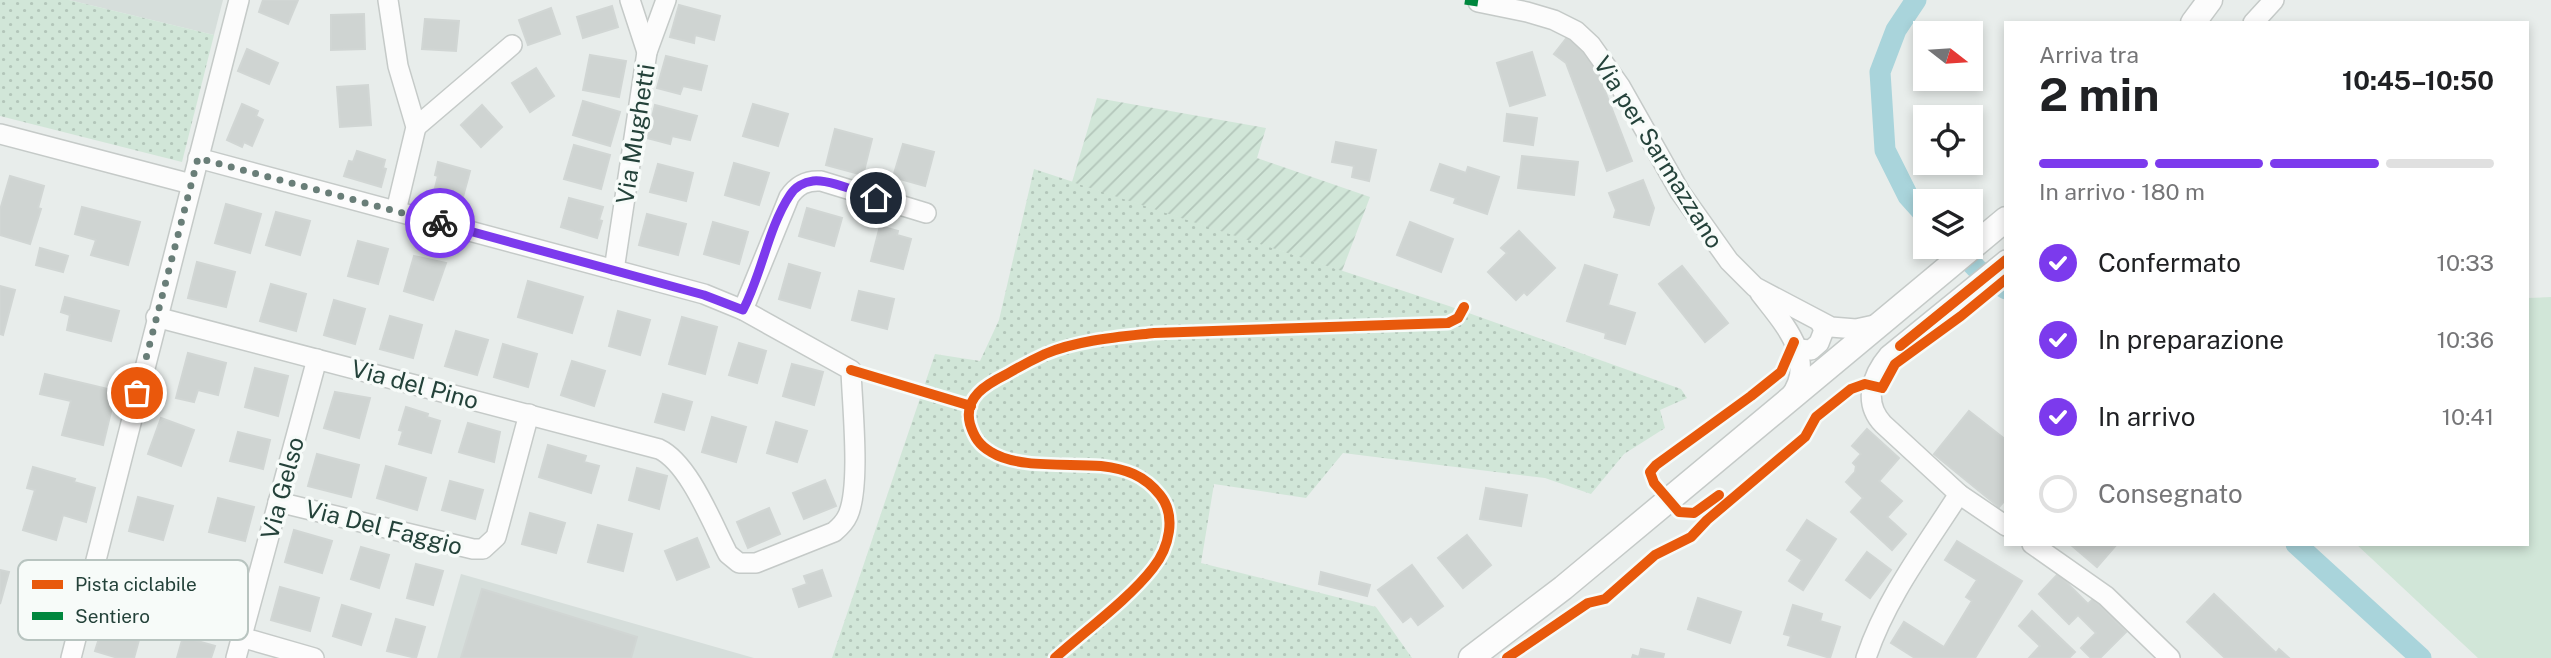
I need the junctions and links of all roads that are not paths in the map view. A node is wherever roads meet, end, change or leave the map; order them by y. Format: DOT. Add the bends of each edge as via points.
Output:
graph roads {
  1 [pos="239,0"];
  2 [pos="388,0"];
  3 [pos="630,0"];
  4 [pos="666,0"];
  5 [pos="2210,0"];
  6 [pos="2274,0"];
  7 [pos="1478,2"];
  8 [pos="2194,21"];
  9 [pos="2255,21"];
  10 [pos="512,45"];
  11 [pos="648,52"];
  12 [pos="416,128"];
  13 [pos="0,134"];
  14 [pos="198,158"];
  15 [pos="191,184"];
  16 [pos="396,211"];
  17 [pos="926,213"];
  18 [pos="2004,221"];
  19 [pos="2004,262"];
  20 [pos="614,270"];
  21 [pos="1755,286"];
  22 [pos="743,310"];
  23 [pos="156,317"];
  24 [pos="1813,318"];
  25 [pos="1880,324"];
  26 [pos="1793,341"];
  27 [pos="317,359"];
  28 [pos="1789,398"];
  29 [pos="529,414"];
  30 [pos="1959,494"];
  31 [pos="278,502"];
  32 [pos="2004,525"];
  33 [pos="2035,546"];
  34 [pos="94,560"];
  35 [pos="248,612"];
  36 [pos="240,640"];
  37 [pos="248,640"];
  38 [pos="236,658"];
  39 [pos="314,658"];
  40 [pos="1471,658"];
  41 [pos="1866,658"];
  42 [pos="2170,658"];
  1 -- 14 [label="street"];
  2 -- 12 [label="street" via="395,55"];
  3 -- 11 [label="street"];
  4 -- 11 [label="street, Via Mughetti"];
  5 -- 8 [label="street"];
  6 -- 9 [label="street"];
  7 -- 21 [label="street, Via per Sarmazzano" via="1554,20 1591,45 1620,86 1679,192 1728,261"];
  10 -- 12 [label="street"];
  11 -- 20 [label="street, Via Mughetti"];
  12 -- 16 [label="street"];
  13 -- 15 [label="street"];
  14 -- 15 [label="street"];
  14 -- 16 [label="street"];
  15 -- 23 [label="street"];
  16 -- 20 [label="street"];
  17 -- 22 [label="street" via="821,181 800,185 789,197"];
  18 -- 25 [label="street"];
  19 -- 30 [label="street" via="1884,361 1873,380 1871,397 1878,419"];
  20 -- 22 [label="street"];
  21 -- 24 [label="street"];
  21 -- 26 [label="street"];
  22 -- 29 [label="street, Via del Pino" via="851,370 854,486 848,516 834,532 756,564 739,563 728,554 683,468 672,456"];
  23 -- 27 [label="street, Via del Pino"];
  23 -- 34 [label="street"];
  24 -- 25 [label="street" via="1847,329"];
  24 -- 26 [label="street" via="1801,314 1792,320"];
  24 -- 26 [label="street" via="1824,330 1819,343 1811,350"];
  25 -- 28 [label="street"];
  26 -- 28 [label="street" via="1802,369"];
  27 -- 29 [label="street, Via del Pino"];
  27 -- 31 [label="street, Via Gelso"];
  28 -- 40 [label="street" via="1563,588"];
  29 -- 31 [label="street, Via Del Faggio" via="497,532 483,549"];
  30 -- 32 [label="street"];
  30 -- 41 [label="street" via="1891,600"];
  31 -- 35 [label="street, Via Gelso"];
  33 -- 42 [label="street" via="2106,596"];
  36 -- 38 [label="street, Via Gelso"];
  37 -- 39 [label="street"];
}
